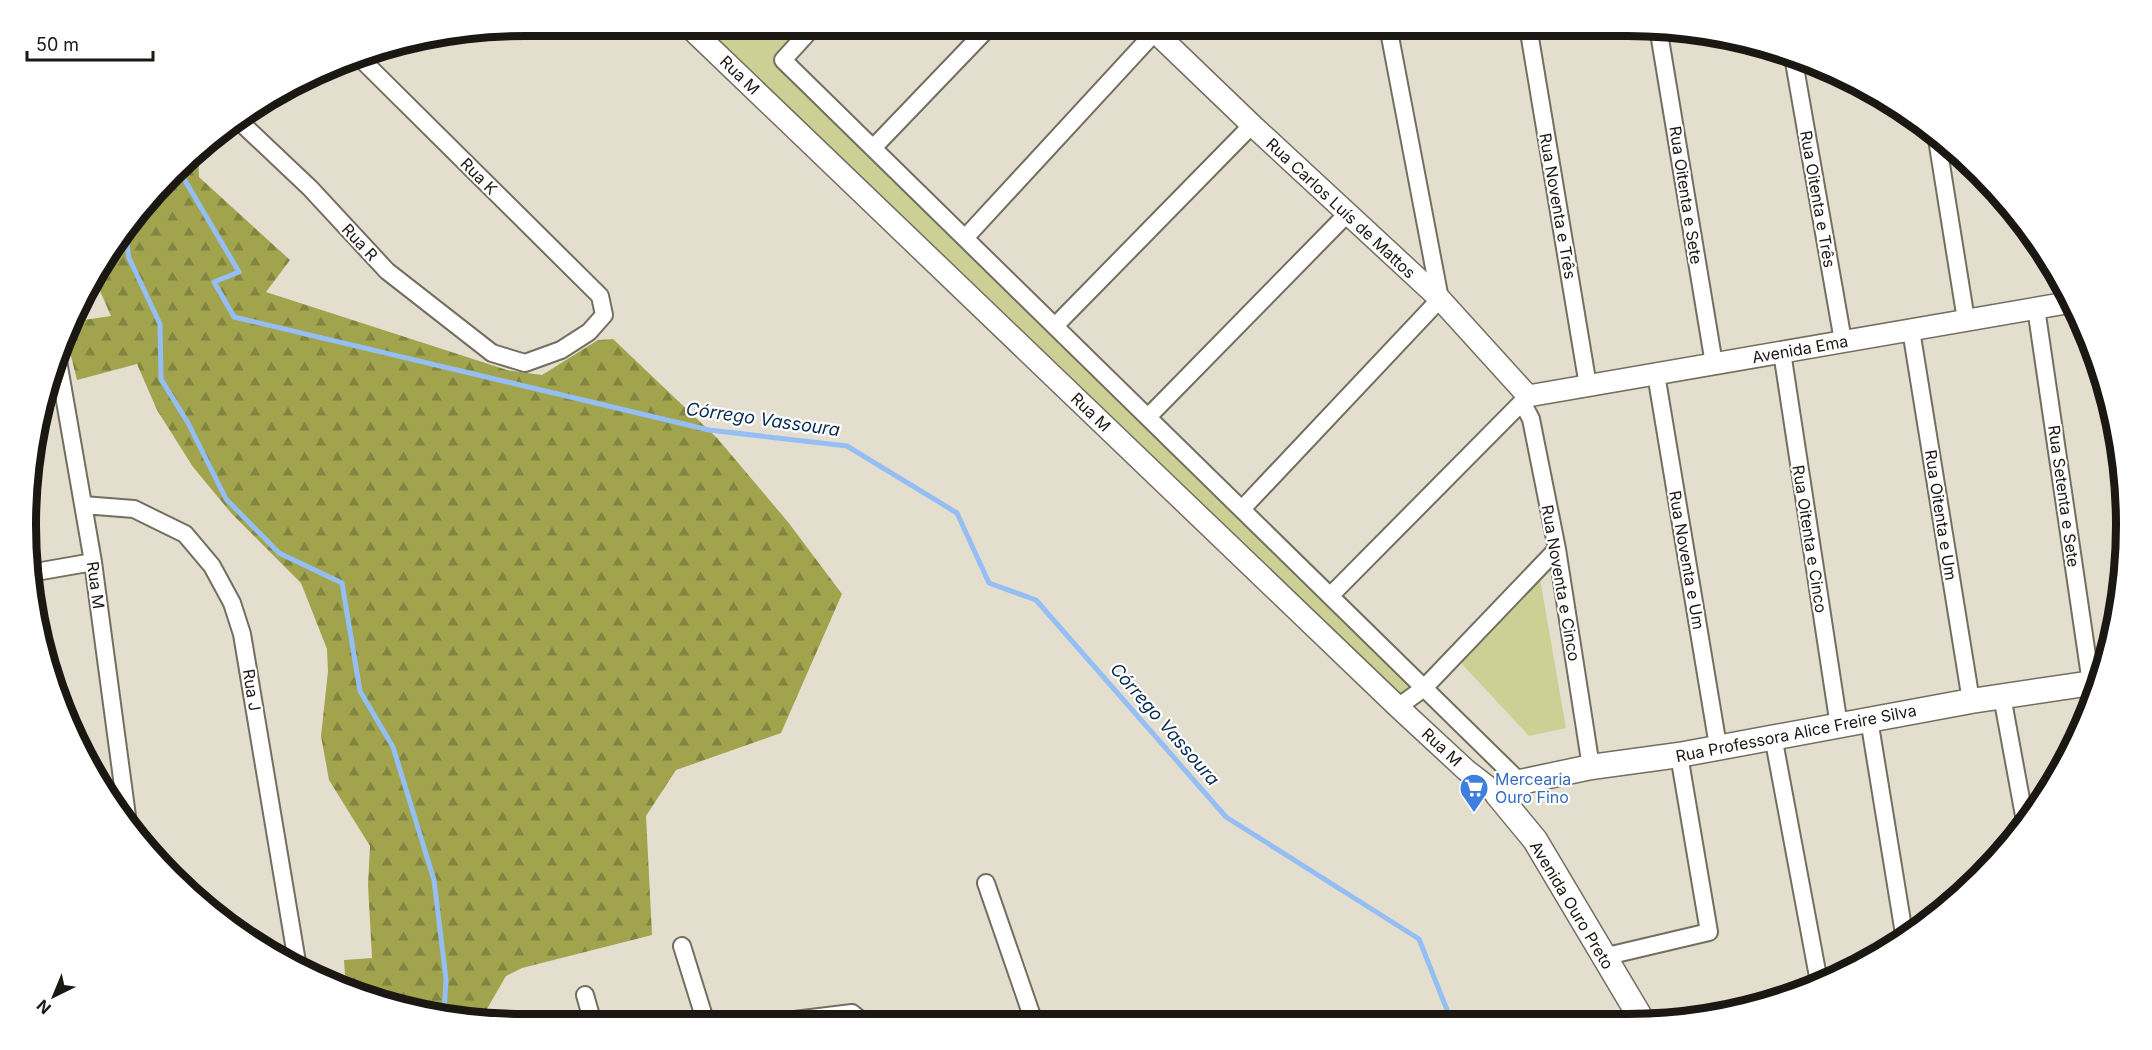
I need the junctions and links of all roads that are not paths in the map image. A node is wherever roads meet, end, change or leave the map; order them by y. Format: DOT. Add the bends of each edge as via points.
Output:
graph roads {
  1 [pos="698,36"];
  2 [pos="805,36"];
  3 [pos="980,36"];
  4 [pos="1146,36"];
  5 [pos="1159,36"];
  6 [pos="1390,36"];
  7 [pos="1530,36"];
  8 [pos="1660,37"];
  9 [pos="365,63"];
  10 [pos="1795,66"];
  11 [pos="243,125"];
  12 [pos="1252,125"];
  13 [pos="873,148"];
  14 [pos="1938,148"];
  15 [pos="1347,213"];
  16 [pos="965,238"];
  17 [pos="1440,299"];
  18 [pos="2063,304"];
  19 [pos="2036,308"];
  20 [pos="1966,320"];
  21 [pos="1055,326"];
  22 [pos="1911,330"];
  23 [pos="1843,341"];
  24 [pos="1782,352"];
  25 [pos="492,353"];
  26 [pos="1714,364"];
  27 [pos="60,374"];
  28 [pos="1656,374"];
  29 [pos="1588,386"];
  30 [pos="1525,399"];
  31 [pos="1148,417"];
  32 [pos="83,504"];
  33 [pos="1242,509"];
  34 [pos="1557,549"];
  35 [pos="93,562"];
  36 [pos="38,572"];
  37 [pos="1330,596"];
  38 [pos="2093,671"];
  39 [pos="2089,684"];
  40 [pos="1424,688"];
  41 [pos="2002,696"];
  42 [pos="1971,700"];
  43 [pos="1398,707"];
  44 [pos="1869,719"];
  45 [pos="1839,726"];
  46 [pos="1773,736"];
  47 [pos="1718,746"];
  48 [pos="1679,755"];
  49 [pos="1591,767"];
  50 [pos="1520,782"];
  51 [pos="1497,794"];
  52 [pos="126,808"];
  53 [pos="2023,812"];
  54 [pos="986,883"];
  55 [pos="1903,929"];
  56 [pos="682,946"];
  57 [pos="296,957"];
  58 [pos="1603,957"];
  59 [pos="1818,975"];
  60 [pos="585,995"];
  61 [pos="590,1014"];
  62 [pos="703,1014"];
  63 [pos="837,1014"];
  64 [pos="854,1014"];
  65 [pos="1031,1014"];
  66 [pos="1638,1014"];
  1 -- 43 [label="street, Rua M"];
  2 -- 13 [label="street, Rua M" via="783,60"];
  3 -- 13 [label="street"];
  4 -- 16 [label="street"];
  5 -- 12 [label="street, Rua Carlos Luís de Mattos"];
  6 -- 17 [label="street"];
  7 -- 29 [label="street, Rua Noventa e Três"];
  8 -- 26 [label="street, Rua Oitenta e Sete"];
  9 -- 25 [label="street, Rua K" via="600,296 604,315 589,332 561,350 525,363"];
  10 -- 23 [label="street, Rua Oitenta e Três"];
  11 -- 25 [label="street, Rua R" via="310,188 387,271"];
  12 -- 15 [label="street, Rua Carlos Luís de Mattos"];
  12 -- 21 [label="street"];
  13 -- 16 [label="street, Rua M"];
  14 -- 20 [label="street"];
  15 -- 17 [label="street, Rua Carlos Luís de Mattos"];
  15 -- 31 [label="street"];
  16 -- 21 [label="street, Rua M"];
  17 -- 30 [label="street, Rua Carlos Luís de Mattos"];
  17 -- 33 [label="street"];
  18 -- 19 [label="street, Avenida Ema"];
  19 -- 20 [label="street, Avenida Ema"];
  19 -- 38 [label="street, Rua Setenta e Sete"];
  20 -- 22 [label="street, Avenida Ema"];
  21 -- 31 [label="street, Rua M"];
  22 -- 23 [label="street, Avenida Ema"];
  22 -- 42 [label="street, Rua Oitenta e Um"];
  23 -- 24 [label="street, Avenida Ema"];
  24 -- 26 [label="street, Avenida Ema"];
  24 -- 45 [label="street, Rua Oitenta e Cinco"];
  26 -- 28 [label="street, Avenida Ema"];
  27 -- 32 [label="street, Rua M"];
  28 -- 29 [label="street, Avenida Ema"];
  28 -- 47 [label="street, Rua Noventa e Um"];
  29 -- 30 [label="street, Avenida Ema"];
  30 -- 34 [label="street, Rua Noventa e Cinco"];
  30 -- 37 [label="street"];
  31 -- 33 [label="street, Rua M"];
  32 -- 35 [label="street, Rua M"];
  32 -- 57 [label="street, Rua J" via="134,509 185,534 212,566 232,603 242,634"];
  33 -- 37 [label="street, Rua M"];
  34 -- 40 [label="street"];
  34 -- 49 [label="street, Rua Noventa e Cinco"];
  35 -- 36 [label="street"];
  35 -- 52 [label="street, Rua M"];
  37 -- 40 [label="street, Rua M"];
  39 -- 41 [label="main road, Rua Professora Alice Freire Silva"];
  40 -- 43 [label="street"];
  40 -- 50 [label="street, Rua M"];
  41 -- 42 [label="main road, Rua Professora Alice Freire Silva"];
  41 -- 53 [label="street"];
  42 -- 44 [label="main road, Rua Professora Alice Freire Silva"];
  43 -- 51 [label="street, Rua M"];
  44 -- 45 [label="main road, Rua Professora Alice Freire Silva"];
  44 -- 55 [label="street"];
  45 -- 46 [label="main road, Rua Professora Alice Freire Silva"];
  46 -- 47 [label="main road, Rua Professora Alice Freire Silva"];
  46 -- 59 [label="street"];
  47 -- 48 [label="main road, Rua Professora Alice Freire Silva"];
  48 -- 49 [label="main road, Rua Professora Alice Freire Silva"];
  48 -- 58 [label="street" via="1709,932"];
  49 -- 50 [label="main road, Rua Professora Alice Freire Silva"];
  50 -- 51 [label="main road, Rua Professora Alice Freire Silva"];
  51 -- 58 [label="main road, Avenida Ouro Preto" via="1534,840"];
  54 -- 65 [label="street"];
  56 -- 62 [label="street"];
  58 -- 66 [label="main road, Avenida Ouro Preto"];
  60 -- 61 [label="street"];
  63 -- 64 [label="street"];
}
